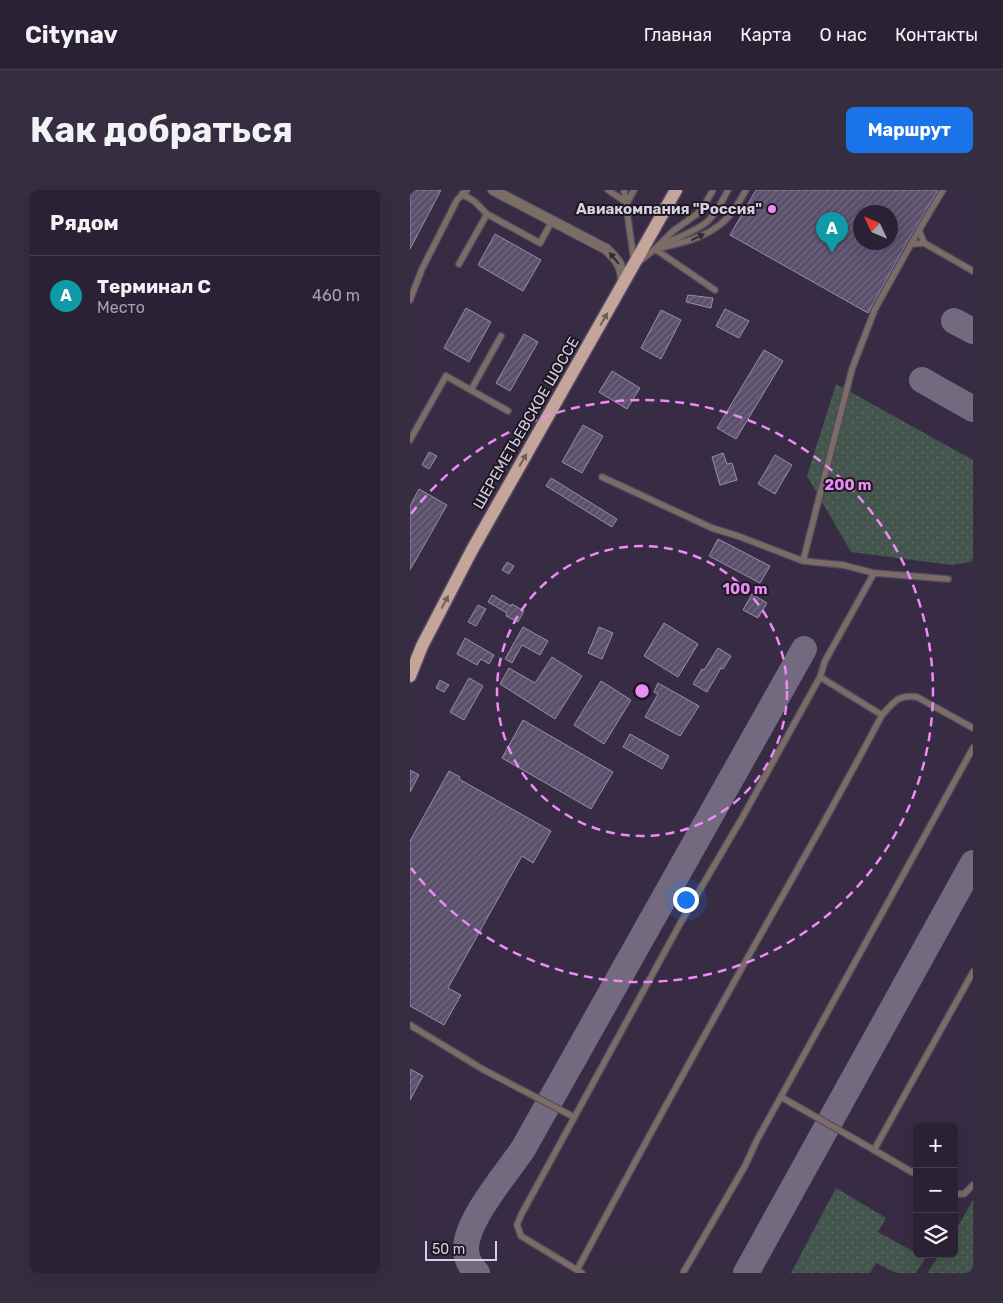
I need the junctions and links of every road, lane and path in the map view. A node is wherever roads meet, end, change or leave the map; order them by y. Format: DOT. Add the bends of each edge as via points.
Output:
graph roads {
  1 [pos="493,190"];
  2 [pos="608,190"];
  3 [pos="624,190"];
  4 [pos="634,190"];
  5 [pos="676,190"];
  6 [pos="713,190"];
  7 [pos="728,190"];
  8 [pos="746,190"];
  9 [pos="943,190"];
  10 [pos="462,191"];
  11 [pos="627,203"];
  12 [pos="487,214"];
  13 [pos="552,220"];
  14 [pos="920,230"];
  15 [pos="924,243"];
  16 [pos="912,244"];
  17 [pos="655,250"];
  18 [pos="459,264"];
  19 [pos="634,265"];
  20 [pos="973,272"];
  21 [pos="623,286"];
  22 [pos="715,290"];
  23 [pos="410,300"];
  24 [pos="501,336"];
  25 [pos="471,390"];
  26 [pos="508,411"];
  27 [pos="410,440"];
  28 [pos="602,477"];
  29 [pos="803,561"];
  30 [pos="874,573"];
  31 [pos="948,579"];
  32 [pos="422,646"];
  33 [pos="410,659"];
  34 [pos="410,676"];
  35 [pos="820,677"];
  36 [pos="882,715"];
  37 [pos="973,728"];
  38 [pos="973,750"];
  39 [pos="973,972"];
  40 [pos="410,1025"];
  41 [pos="781,1097"];
  42 [pos="574,1117"];
  43 [pos="874,1150"];
  44 [pos="913,1173"];
  45 [pos="973,1185"];
  46 [pos="958,1194"];
  47 [pos="580,1272"];
  48 [pos="683,1273"];
  1 -- 13 [label="street"];
  2 -- 11 [label="lane"];
  3 -- 11 [label="lane"];
  4 -- 11 [label="lane"];
  5 -- 19 [label="main road, ШЕРЕМЕТЬЕВСКОЕ ШОССЕ"];
  6 -- 17 [label="lane" via="697,214 673,231"];
  7 -- 17 [label="lane" via="717,210 700,227"];
  17 -- 8 [label="lane, one-way" via="688,242 718,226 733,212"];
  9 -- 14 [label="lane"];
  10 -- 12 [label="lane"];
  10 -- 23 [label="lane" via="422,269"];
  11 -- 19 [label="lane"];
  12 -- 13 [label="lane" via="540,244"];
  12 -- 18 [label="lane"];
  21 -- 13 [label="street, one-way" via="619,262 606,249"];
  14 -- 15 [label="lane"];
  14 -- 16 [label="lane"];
  15 -- 16 [label="lane"];
  15 -- 20 [label="lane"];
  16 -- 29 [label="lane" via="876,309 852,369"];
  17 -- 19 [label="lane"];
  17 -- 22 [label="lane"];
  19 -- 21 [label="main road, ШЕРЕМЕТЬЕВСКОЕ ШОССЕ"];
  32 -- 21 [label="main road, ШЕРЕМЕТЬЕВСКОЕ ШОССЕ, one-way" via="472,550"];
  24 -- 25 [label="lane"];
  25 -- 26 [label="lane"];
  25 -- 27 [label="lane" via="446,376"];
  28 -- 29 [label="lane" via="712,528"];
  29 -- 30 [label="lane" via="843,565"];
  30 -- 31 [label="lane"];
  30 -- 35 [label="lane" via="825,661"];
  32 -- 33 [label="main road"];
  32 -- 34 [label="main road, ШЕРЕМЕТЬЕВСКОЕ ШОССЕ"];
  35 -- 36 [label="lane"];
  35 -- 42 [label="lane"];
  36 -- 37 [label="lane" via="902,696 910,696"];
  36 -- 47 [label="lane" via="832,811 663,1111"];
  38 -- 41 [label="lane"];
  39 -- 43 [label="lane"];
  40 -- 42 [label="lane" via="484,1070"];
  41 -- 43 [label="lane"];
  41 -- 48 [label="lane"];
  42 -- 47 [label="lane" via="517,1225 521,1236"];
  43 -- 44 [label="lane"];
  45 -- 46 [label="lane" via="964,1194"];
}
